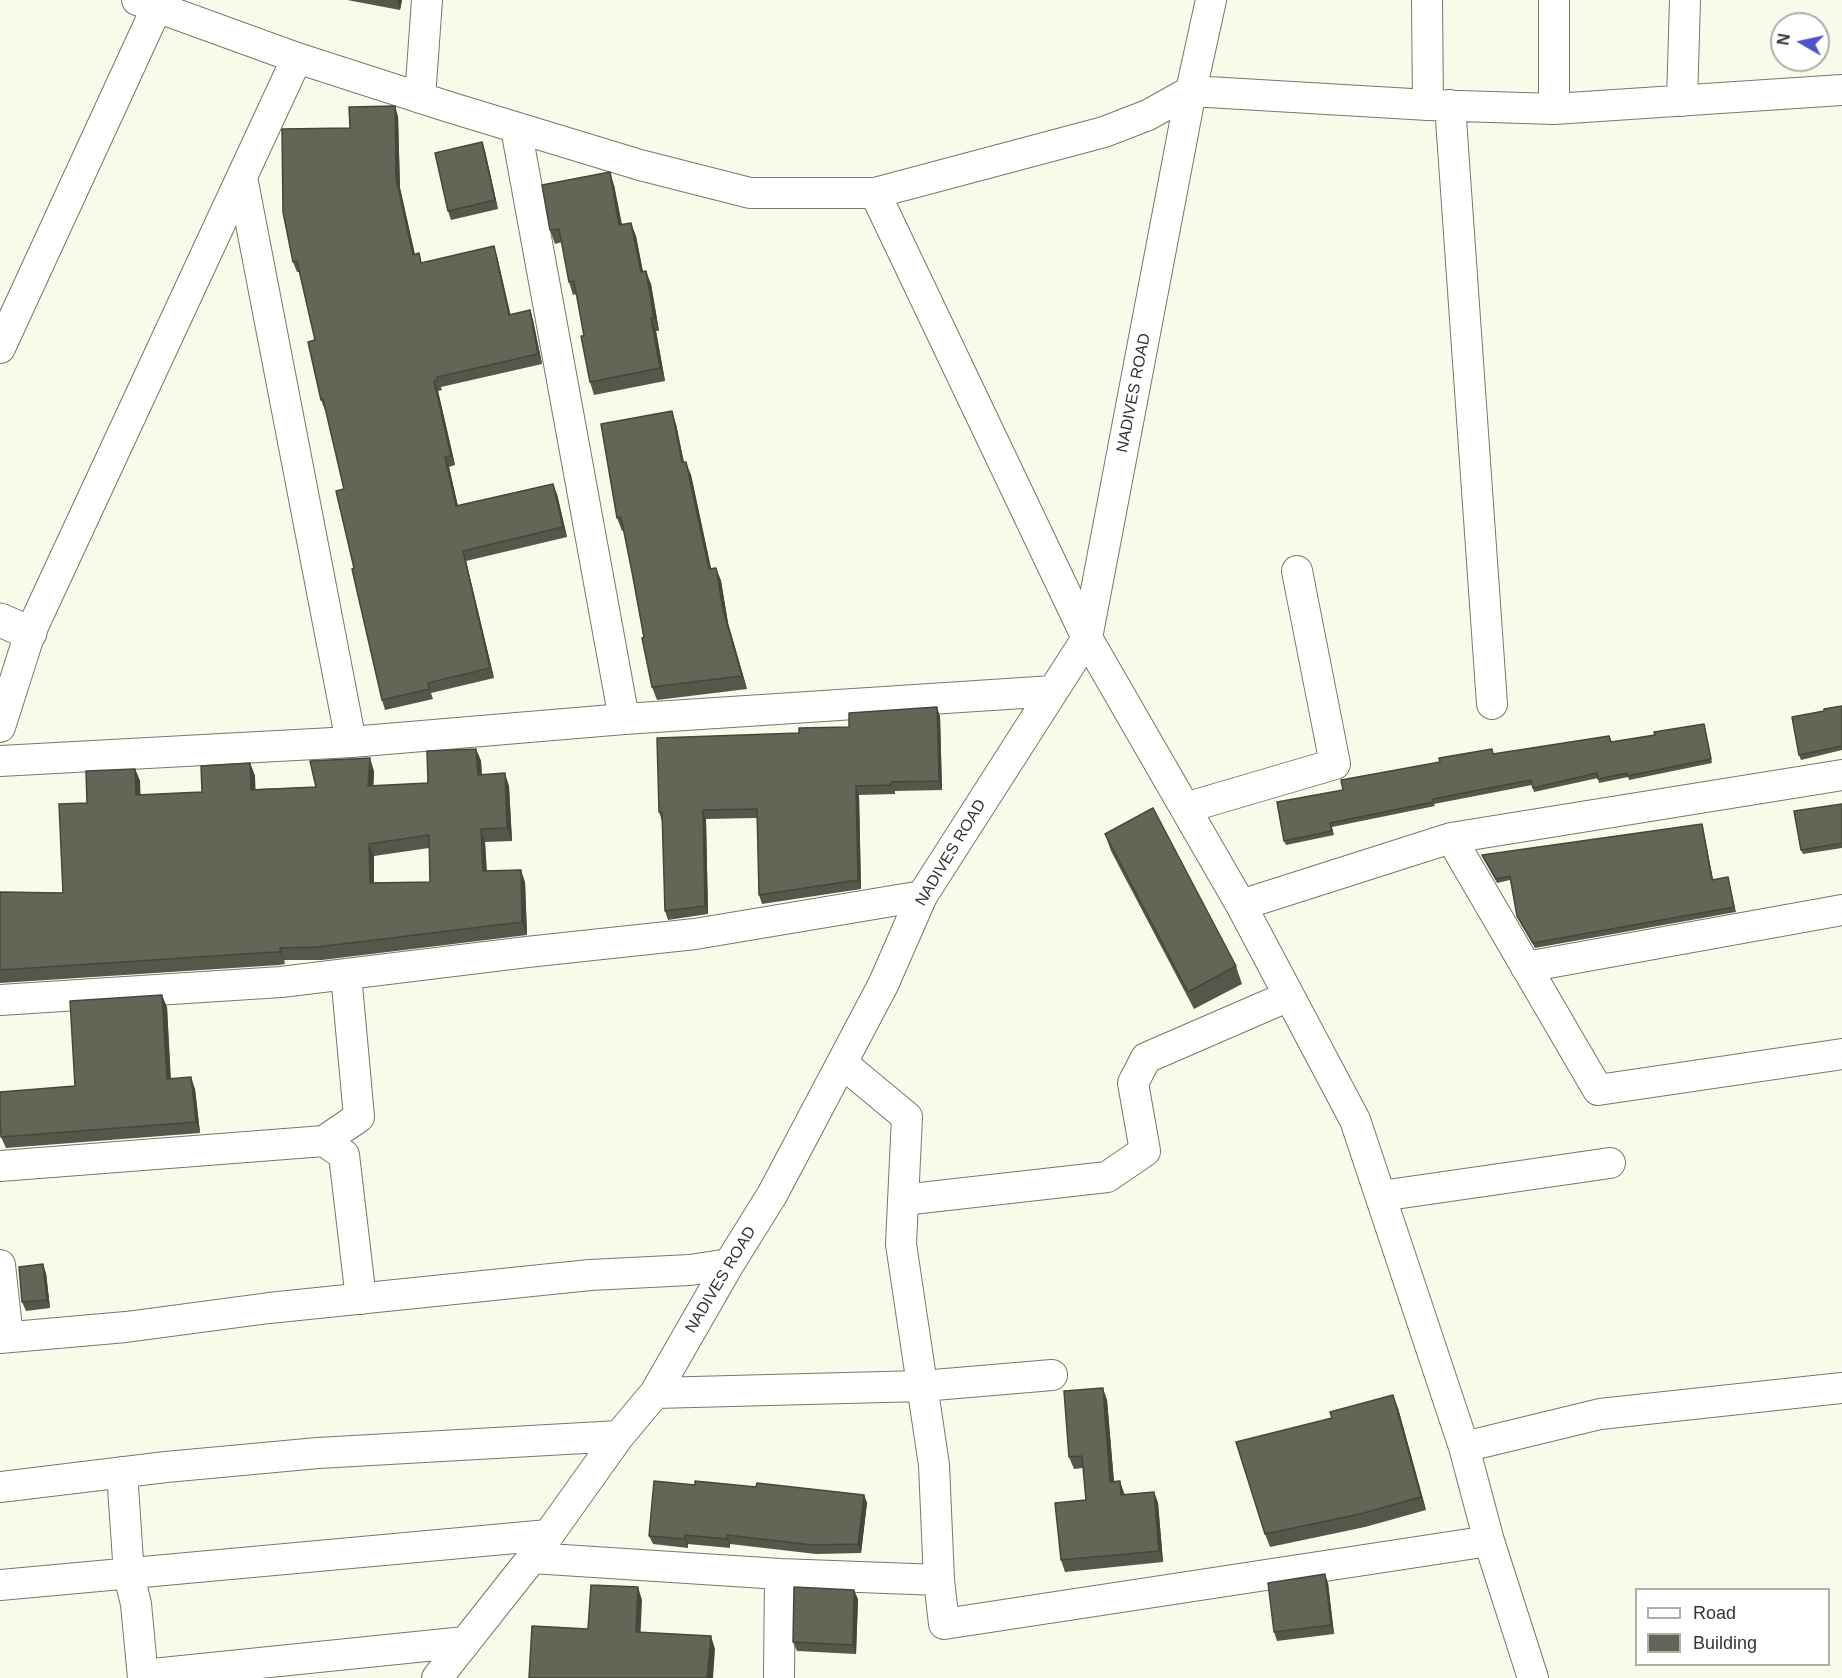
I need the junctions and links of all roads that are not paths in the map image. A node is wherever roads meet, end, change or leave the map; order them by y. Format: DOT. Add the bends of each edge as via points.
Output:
graph roads {
  1 [pos="427,0"];
  2 [pos="1210,0"];
  3 [pos="1427,0"];
  4 [pos="1554,0"];
  5 [pos="1686,0"];
  6 [pos="147,4"];
  7 [pos="188,9"];
  8 [pos="297,58"];
  9 [pos="1842,90"];
  10 [pos="1191,91"];
  11 [pos="420,98"];
  12 [pos="1682,100"];
  13 [pos="1439,105"];
  14 [pos="1554,109"];
  15 [pos="516,128"];
  16 [pos="242,177"];
  17 [pos="875,193"];
  18 [pos="7,315"];
  19 [pos="0,348"];
  20 [pos="1297,571"];
  21 [pos="0,620"];
  22 [pos="30,633"];
  23 [pos="1087,638"];
  24 [pos="1053,691"];
  25 [pos="1492,704"];
  26 [pos="624,720"];
  27 [pos="0,727"];
  28 [pos="351,742"];
  29 [pos="0,761"];
  30 [pos="1842,775"];
  31 [pos="1185,808"];
  32 [pos="1451,838"];
  33 [pos="922,896"];
  34 [pos="1241,905"];
  35 [pos="1842,910"];
  36 [pos="1526,967"];
  37 [pos="346,974"];
  38 [pos="1289,996"];
  39 [pos="0,1000"];
  40 [pos="1842,1054"];
  41 [pos="842,1063"];
  42 [pos="324,1141"];
  43 [pos="1610,1163"];
  44 [pos="0,1166"];
  45 [pos="1381,1196"];
  46 [pos="903,1200"];
  47 [pos="729,1264"];
  48 [pos="0,1265"];
  49 [pos="361,1299"];
  50 [pos="4,1338"];
  51 [pos="1052,1375"];
  52 [pos="922,1386"];
  53 [pos="1842,1389"];
  54 [pos="655,1393"];
  55 [pos="619,1436"];
  56 [pos="1464,1447"];
  57 [pos="122,1472"];
  58 [pos="0,1487"];
  59 [pos="1489,1541"];
  60 [pos="540,1547"];
  61 [pos="780,1574"];
  62 [pos="129,1575"];
  63 [pos="939,1580"];
  64 [pos="0,1585"];
  65 [pos="465,1642"];
  66 [pos="143,1676"];
  67 [pos="437,1678"];
  68 [pos="779,1678"];
  69 [pos="1533,1678"];
  1 -- 11 [label="street"];
  2 -- 10 [label="street, NADIVES ROAD"];
  3 -- 13 [label="street"];
  4 -- 14 [label="street"];
  5 -- 12 [label="street"];
  6 -- 7 [label="street"];
  6 -- 18 [label="street"];
  7 -- 8 [label="street"];
  8 -- 11 [label="street"];
  8 -- 16 [label="street"];
  9 -- 12 [label="street"];
  10 -- 13 [label="street"];
  10 -- 17 [label="street" via="1148,115 1104,132"];
  10 -- 23 [label="street, NADIVES ROAD"];
  11 -- 15 [label="street"];
  12 -- 14 [label="street"];
  13 -- 14 [label="street"];
  13 -- 25 [label="street"];
  15 -- 17 [label="street" via="750,193"];
  15 -- 26 [label="street"];
  16 -- 22 [label="street"];
  16 -- 28 [label="street"];
  17 -- 23 [label="street"];
  18 -- 19 [label="street"];
  20 -- 31 [label="street" via="1335,764"];
  21 -- 22 [label="main road"];
  22 -- 27 [label="street"];
  23 -- 24 [label="street, NADIVES ROAD"];
  23 -- 31 [label="street"];
  24 -- 26 [label="street"];
  24 -- 33 [label="street, NADIVES ROAD"];
  26 -- 28 [label="street"];
  28 -- 29 [label="street"];
  30 -- 32 [label="street"];
  31 -- 34 [label="street"];
  32 -- 34 [label="street"];
  32 -- 36 [label="street"];
  33 -- 37 [label="street" via="695,934"];
  33 -- 41 [label="street, NADIVES ROAD" via="884,985"];
  34 -- 38 [label="street"];
  35 -- 36 [label="street"];
  36 -- 40 [label="street" via="1598,1090"];
  37 -- 39 [label="street" via="281,982"];
  37 -- 42 [label="street" via="360,1117"];
  38 -- 45 [label="street" via="1355,1120"];
  38 -- 46 [label="street" via="1146,1058 1132,1083 1145,1151 1107,1177"];
  41 -- 46 [label="street" via="907,1117"];
  41 -- 47 [label="street, NADIVES ROAD" via="772,1195"];
  42 -- 44 [label="street"];
  42 -- 49 [label="street" via="344,1155"];
  43 -- 45 [label="street"];
  45 -- 56 [label="street"];
  46 -- 52 [label="street" via="900,1244"];
  47 -- 49 [label="street"];
  47 -- 54 [label="street, NADIVES ROAD"];
  48 -- 50 [label="street"];
  49 -- 50 [label="street"];
  51 -- 52 [label="street"];
  52 -- 54 [label="street"];
  52 -- 63 [label="street" via="934,1465"];
  53 -- 56 [label="street" via="1600,1414"];
  54 -- 55 [label="street, NADIVES ROAD"];
  55 -- 57 [label="street" via="318,1453"];
  55 -- 60 [label="street, NADIVES ROAD"];
  56 -- 59 [label="street"];
  57 -- 58 [label="street"];
  57 -- 62 [label="street"];
  59 -- 63 [label="street" via="944,1624"];
  59 -- 69 [label="street"];
  60 -- 61 [label="street"];
  60 -- 62 [label="street"];
  60 -- 65 [label="street, NADIVES ROAD"];
  61 -- 63 [label="street"];
  61 -- 68 [label="street"];
  62 -- 64 [label="street"];
  62 -- 66 [label="street"];
  65 -- 66 [label="street"];
  65 -- 67 [label="street, NADIVES ROAD"];
}
